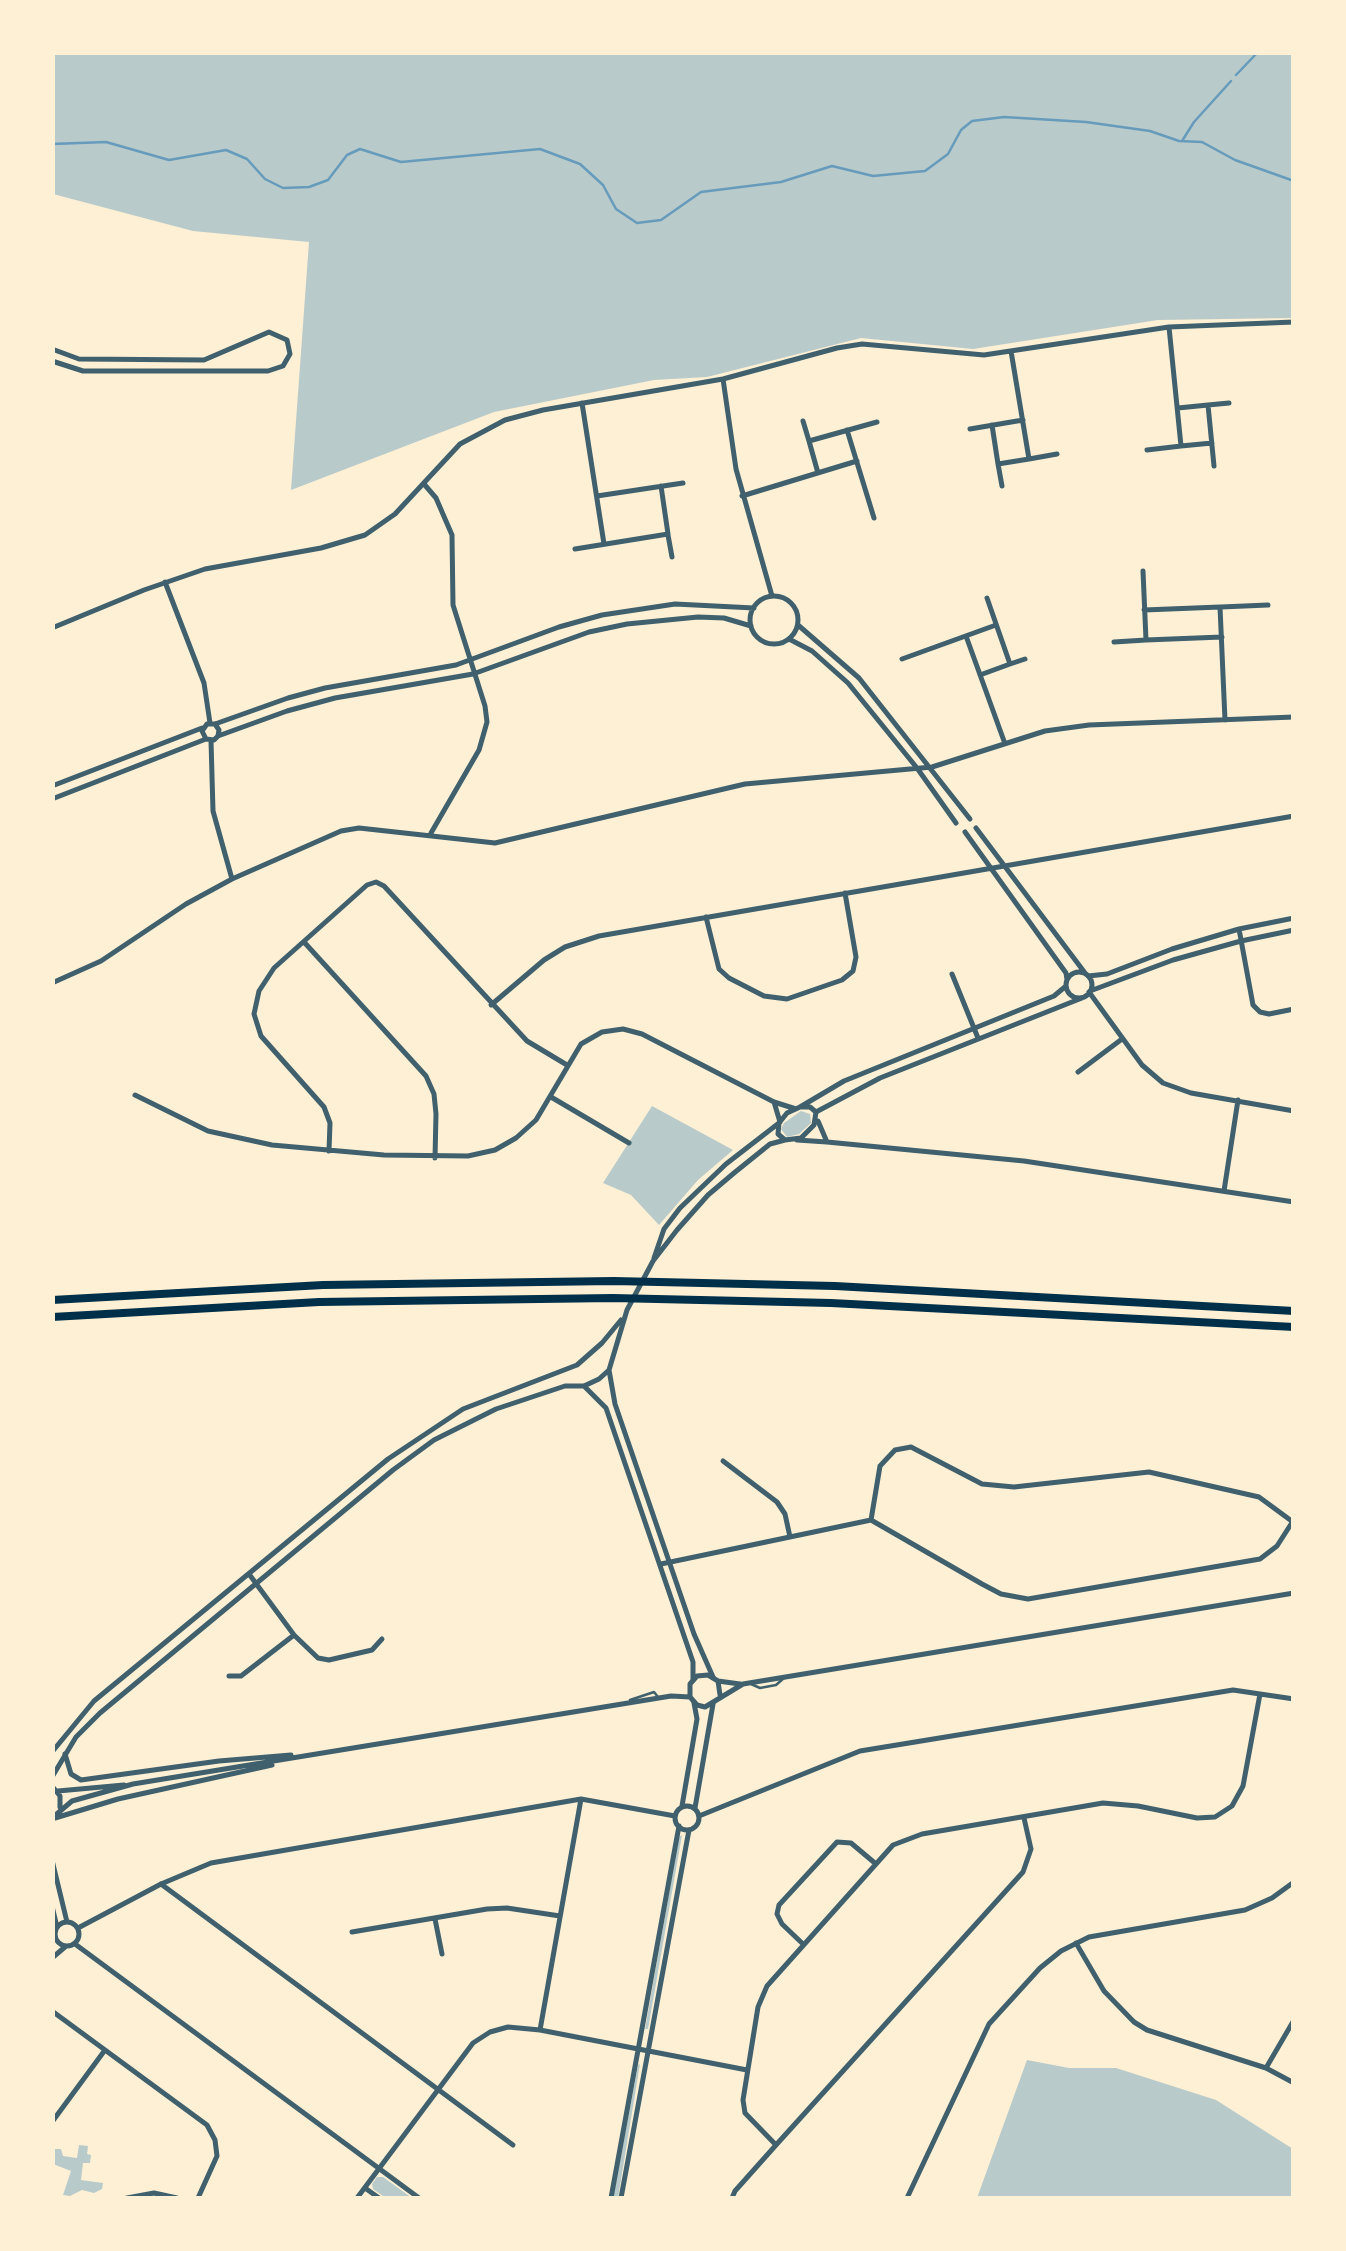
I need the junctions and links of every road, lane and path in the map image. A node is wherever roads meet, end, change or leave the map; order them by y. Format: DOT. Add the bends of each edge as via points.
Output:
graph roads {
  1 [pos="1294,322"];
  2 [pos="1170,326"];
  3 [pos="52,349"];
  4 [pos="1011,351"];
  5 [pos="52,360"];
  6 [pos="723,380"];
  7 [pos="582,403"];
  8 [pos="1229,403"];
  9 [pos="1208,405"];
  10 [pos="1178,408"];
  11 [pos="1023,420"];
  12 [pos="803,421"];
  13 [pos="877,422"];
  14 [pos="992,425"];
  15 [pos="970,429"];
  16 [pos="847,430"];
  17 [pos="809,441"];
  18 [pos="1212,444"];
  19 [pos="1181,446"];
  20 [pos="1147,450"];
  21 [pos="1058,454"];
  22 [pos="1029,459"];
  23 [pos="856,461"];
  24 [pos="998,464"];
  25 [pos="1214,466"];
  26 [pos="818,473"];
  27 [pos="682,482"];
  28 [pos="424,484"];
  29 [pos="660,486"];
  30 [pos="1002,486"];
  31 [pos="596,496"];
  32 [pos="742,496"];
  33 [pos="874,518"];
  34 [pos="668,534"];
  35 [pos="604,544"];
  36 [pos="575,549"];
  37 [pos="672,557"];
  38 [pos="1143,572"];
  39 [pos="165,582"];
  40 [pos="772,596"];
  41 [pos="986,598"];
  42 [pos="1268,604"];
  43 [pos="1220,607"];
  44 [pos="754,608"];
  45 [pos="1144,610"];
  46 [pos="798,625"];
  47 [pos="996,625"];
  48 [pos="751,626"];
  49 [pos="52,628"];
  50 [pos="966,636"];
  51 [pos="1222,637"];
  52 [pos="789,639"];
  53 [pos="1146,640"];
  54 [pos="1114,642"];
  55 [pos="1025,658"];
  56 [pos="902,659"];
  57 [pos="469,661"];
  58 [pos="1010,664"];
  59 [pos="473,674"];
  60 [pos="980,675"];
  61 [pos="1294,716"];
  62 [pos="1225,720"];
  63 [pos="213,724"];
  64 [pos="202,728"];
  65 [pos="218,736"];
  66 [pos="208,740"];
  67 [pos="1004,742"];
  68 [pos="932,767"];
  69 [pos="917,768"];
  70 [pos="52,786"];
  71 [pos="52,799"];
  72 [pos="1294,816"];
  73 [pos="970,819"];
  74 [pos="956,823"];
  75 [pos="976,828"];
  76 [pos="965,832"];
  77 [pos="430,835"];
  78 [pos="1004,865"];
  79 [pos="990,866"];
  80 [pos="232,879"];
  81 [pos="844,893"];
  82 [pos="706,917"];
  83 [pos="1294,918"];
  84 [pos="1239,929"];
  85 [pos="1294,930"];
  86 [pos="1241,940"];
  87 [pos="304,942"];
  88 [pos="952,974"];
  89 [pos="1086,975"];
  90 [pos="52,983"];
  91 [pos="1066,983"];
  92 [pos="1090,992"];
  93 [pos="1082,998"];
  94 [pos="491,1004"];
  95 [pos="1294,1009"];
  96 [pos="974,1028"];
  97 [pos="978,1038"];
  98 [pos="1122,1039"];
  99 [pos="567,1066"];
  100 [pos="1078,1072"];
  101 [pos="135,1095"];
  102 [pos="551,1097"];
  103 [pos="1238,1100"];
  104 [pos="774,1102"];
  105 [pos="798,1108"];
  106 [pos="1294,1110"];
  107 [pos="816,1114"];
  108 [pos="780,1122"];
  109 [pos="785,1140"];
  110 [pos="794,1140"];
  111 [pos="827,1142"];
  112 [pos="629,1144"];
  113 [pos="329,1150"];
  114 [pos="435,1158"];
  115 [pos="1224,1191"];
  116 [pos="1294,1202"];
  117 [pos="653,1261"];
  118 [pos="52,1300"];
  119 [pos="1294,1311"];
  120 [pos="52,1317"];
  121 [pos="623,1318"];
  122 [pos="1294,1327"];
  123 [pos="599,1347"];
  124 [pos="612,1354"];
  125 [pos="577,1365"];
  126 [pos="609,1370"];
  127 [pos="582,1386"];
  128 [pos="724,1461"];
  129 [pos="871,1520"];
  130 [pos="1293,1521"];
  131 [pos="790,1536"];
  132 [pos="670,1562"];
  133 [pos="661,1564"];
  134 [pos="249,1574"];
  135 [pos="254,1585"];
  136 [pos="1294,1593"];
  137 [pos="294,1634"];
  138 [pos="382,1639"];
  139 [pos="228,1676"];
  140 [pos="715,1679"];
  141 [pos="691,1682"];
  142 [pos="746,1684"];
  143 [pos="1260,1694"];
  144 [pos="720,1695"];
  145 [pos="671,1696"];
  146 [pos="692,1700"];
  147 [pos="1294,1700"];
  148 [pos="713,1704"];
  149 [pos="52,1752"];
  150 [pos="65,1754"];
  151 [pos="314,1754"];
  152 [pos="134,1784"];
  153 [pos="54,1785"];
  154 [pos="581,1799"];
  155 [pos="682,1806"];
  156 [pos="694,1808"];
  157 [pos="59,1810"];
  158 [pos="675,1816"];
  159 [pos="700,1816"];
  160 [pos="52,1818"];
  161 [pos="1024,1818"];
  162 [pos="679,1826"];
  163 [pos="689,1830"];
  164 [pos="52,1860"];
  165 [pos="876,1864"];
  166 [pos="1294,1882"];
  167 [pos="161,1884"];
  168 [pos="52,1906"];
  169 [pos="560,1916"];
  170 [pos="435,1919"];
  171 [pos="66,1922"];
  172 [pos="57,1926"];
  173 [pos="78,1928"];
  174 [pos="352,1932"];
  175 [pos="54,1942"];
  176 [pos="75,1944"];
  177 [pos="1076,1944"];
  178 [pos="804,1945"];
  179 [pos="66,1946"];
  180 [pos="442,1954"];
  181 [pos="52,1958"];
  182 [pos="52,2012"];
  183 [pos="1294,2020"];
  184 [pos="540,2030"];
  185 [pos="639,2049"];
  186 [pos="105,2050"];
  187 [pos="648,2051"];
  188 [pos="1266,2068"];
  189 [pos="747,2070"];
  190 [pos="1294,2083"];
  191 [pos="437,2090"];
  192 [pos="52,2122"];
  193 [pos="776,2145"];
  194 [pos="513,2146"];
  195 [pos="379,2169"];
  196 [pos="365,2188"];
  197 [pos="128,2198"];
  198 [pos="177,2198"];
  199 [pos="198,2198"];
  200 [pos="357,2198"];
  201 [pos="379,2198"];
  202 [pos="419,2198"];
  203 [pos="611,2198"];
  204 [pos="621,2198"];
  205 [pos="732,2198"];
  206 [pos="906,2198"];
  1 -- 2 [label="street"];
  2 -- 4 [label="street"];
  2 -- 10 [label="street"];
  3 -- 5 [label="street" via="79,359 204,360 269,332 287,340 290,354 284,366 268,371 83,371"];
  4 -- 6 [label="street" via="966,354 862,344"];
  4 -- 11 [label="street"];
  6 -- 7 [label="street"];
  6 -- 32 [label="street"];
  7 -- 28 [label="street" via="480,431"];
  7 -- 31 [label="street"];
  8 -- 9 [label="street"];
  9 -- 10 [label="street"];
  9 -- 18 [label="street"];
  10 -- 19 [label="street"];
  11 -- 14 [label="street"];
  11 -- 22 [label="street"];
  12 -- 17 [label="street"];
  13 -- 16 [label="street"];
  14 -- 15 [label="street"];
  14 -- 24 [label="street"];
  16 -- 17 [label="street"];
  16 -- 23 [label="street"];
  17 -- 26 [label="street"];
  18 -- 19 [label="street"];
  18 -- 25 [label="street"];
  19 -- 20 [label="street"];
  21 -- 22 [label="street"];
  22 -- 24 [label="street"];
  23 -- 26 [label="street"];
  23 -- 33 [label="street"];
  24 -- 30 [label="street"];
  26 -- 32 [label="street"];
  27 -- 29 [label="street"];
  28 -- 39 [label="street" via="365,535"];
  28 -- 57 [label="street" via="452,535 453,605"];
  29 -- 31 [label="street"];
  29 -- 34 [label="street"];
  31 -- 35 [label="street"];
  32 -- 40 [label="street"];
  34 -- 35 [label="street"];
  34 -- 37 [label="street"];
  35 -- 36 [label="street"];
  38 -- 45 [label="street"];
  39 -- 49 [label="street"];
  39 -- 63 [label="street"];
  40 -- 44 [label="street"];
  40 -- 46 [label="street" via="792,604"];
  41 -- 47 [label="street"];
  42 -- 43 [label="street"];
  43 -- 45 [label="street"];
  43 -- 51 [label="street"];
  44 -- 48 [label="street"];
  44 -- 57 [label="street" via="675,604 615,612"];
  45 -- 53 [label="street"];
  46 -- 52 [label="street"];
  46 -- 68 [label="street" via="859,678"];
  47 -- 50 [label="street"];
  47 -- 58 [label="street"];
  48 -- 52 [label="street" via="762,641"];
  48 -- 59 [label="street" via="698,616 627,624"];
  50 -- 56 [label="street"];
  50 -- 60 [label="street"];
  51 -- 53 [label="street"];
  51 -- 62 [label="street"];
  52 -- 69 [label="street" via="848,683"];
  53 -- 54 [label="street"];
  55 -- 58 [label="street"];
  57 -- 59 [label="street"];
  57 -- 63 [label="street" via="325,688"];
  58 -- 60 [label="street"];
  59 -- 65 [label="street" via="336,698"];
  59 -- 77 [label="street" via="486,734"];
  60 -- 67 [label="street"];
  61 -- 62 [label="street"];
  62 -- 67 [label="street" via="1088,725"];
  63 -- 64 [label="street"];
  63 -- 65 [label="street"];
  64 -- 66 [label="street"];
  64 -- 70 [label="street"];
  65 -- 66 [label="street"];
  66 -- 71 [label="street"];
  66 -- 80 [label="street" via="214,811"];
  67 -- 68 [label="street"];
  68 -- 69 [label="street"];
  68 -- 73 [label="street"];
  69 -- 74 [label="street"];
  69 -- 77 [label="street" via="745,784 495,843"];
  72 -- 78 [label="street"];
  75 -- 78 [label="street"];
  76 -- 79 [label="street"];
  77 -- 80 [label="street" via="359,828"];
  78 -- 79 [label="street"];
  78 -- 89 [label="street"];
  79 -- 81 [label="street"];
  79 -- 91 [label="street" via="1066,973"];
  80 -- 90 [label="street" via="102,961"];
  81 -- 82 [label="street"];
  81 -- 82 [label="street" via="853,972 787,999 764,996 720,969"];
  82 -- 94 [label="street" via="565,947"];
  83 -- 84 [label="street"];
  84 -- 86 [label="street"];
  84 -- 89 [label="street"];
  85 -- 86 [label="street"];
  86 -- 92 [label="street"];
  86 -- 95 [label="street" via="1253,1004 1269,1014"];
  87 -- 94 [label="street" via="376,882"];
  87 -- 113 [label="street" via="274,968 254,1014 262,1036 324,1107"];
  87 -- 114 [label="street" via="426,1076 434,1094"];
  88 -- 96 [label="street"];
  89 -- 91 [label="street" via="1074,973"];
  89 -- 92 [label="street"];
  91 -- 93 [label="street" via="1071,996"];
  91 -- 96 [label="street" via="1054,996"];
  92 -- 93 [label="street"];
  92 -- 98 [label="street"];
  93 -- 97 [label="street"];
  94 -- 99 [label="street" via="527,1041"];
  96 -- 97 [label="street"];
  96 -- 105 [label="street"];
  97 -- 107 [label="street" via="853,1090"];
  98 -- 100 [label="street"];
  98 -- 103 [label="street" via="1163,1082"];
  99 -- 102 [label="street"];
  99 -- 104 [label="street" via="581,1044 623,1029"];
  101 -- 113 [label="street" via="208,1131"];
  102 -- 112 [label="street"];
  102 -- 114 [label="street" via="536,1120 495,1150"];
  103 -- 106 [label="street"];
  103 -- 115 [label="street"];
  104 -- 105 [label="street"];
  104 -- 108 [label="street"];
  105 -- 107 [label="street"];
  105 -- 108 [label="street"];
  107 -- 110 [label="street" via="809,1131"];
  107 -- 111 [label="street"];
  108 -- 109 [label="street" via="778,1134"];
  108 -- 117 [label="street" via="680,1208"];
  109 -- 110 [label="street"];
  109 -- 117 [label="street" via="770,1144 708,1195"];
  110 -- 111 [label="street"];
  111 -- 115 [label="street" via="1024,1161"];
  113 -- 114 [label="street"];
  115 -- 116 [label="street"];
  117 -- 121 [label="street"];
  118 -- 119 [label="highway" via="323,1285 614,1281"];
  120 -- 122 [label="highway" via="354,1301 613,1298"];
  121 -- 123 [label="street"];
  121 -- 124 [label="street"];
  123 -- 124 [label="street"];
  123 -- 125 [label="street"];
  124 -- 126 [label="street"];
  125 -- 127 [label="street" via="572,1374"];
  125 -- 134 [label="street" via="429,1429"];
  126 -- 127 [label="street"];
  126 -- 132 [label="street"];
  127 -- 133 [label="street" via="606,1408"];
  127 -- 135 [label="street" via="496,1410 434,1440"];
  128 -- 131 [label="street" via="777,1502"];
  129 -- 130 [label="street" via="1001,1594 1028,1598 1260,1559"];
  129 -- 130 [label="street" via="880,1466 895,1450 912,1446 982,1484 1014,1488 1148,1472 1259,1496"];
  129 -- 131 [label="street"];
  131 -- 132 [label="street"];
  132 -- 133 [label="street"];
  132 -- 140 [label="street"];
  133 -- 141 [label="street" via="693,1662"];
  134 -- 135 [label="street"];
  134 -- 149 [label="street" via="94,1701"];
  135 -- 137 [label="street"];
  135 -- 150 [label="street" via="100,1713"];
  136 -- 142 [label="street"];
  137 -- 138 [label="street" via="328,1660 372,1650"];
  137 -- 139 [label="street" via="241,1676"];
  140 -- 141 [label="street" via="702,1674"];
  140 -- 142 [label="street"];
  140 -- 144 [label="street"];
  141 -- 145 [label="street"];
  141 -- 146 [label="street"];
  142 -- 144 [label="street"];
  143 -- 147 [label="street"];
  143 -- 159 [label="street" via="1232,1690 860,1752"];
  143 -- 161 [label="street" via="1243,1786 1224,1813 1197,1818 1103,1804"];
  144 -- 148 [label="street"];
  145 -- 146 [label="street"];
  145 -- 151 [label="street"];
  146 -- 148 [label="street"];
  146 -- 155 [label="street" via="697,1719"];
  148 -- 156 [label="street"];
  150 -- 151 [label="street" via="71,1774 82,1780"];
  150 -- 153 [label="street"];
  151 -- 152 [label="street"];
  151 -- 160 [label="street"];
  152 -- 153 [label="street"];
  152 -- 157 [label="street"];
  153 -- 157 [label="street"];
  154 -- 158 [label="street"];
  154 -- 167 [label="street" via="211,1863"];
  154 -- 169 [label="street"];
  155 -- 156 [label="street"];
  155 -- 158 [label="street"];
  156 -- 159 [label="street"];
  157 -- 160 [label="street"];
  158 -- 162 [label="street"];
  159 -- 163 [label="street"];
  161 -- 165 [label="street" via="909,1837"];
  161 -- 193 [label="street" via="1030,1850 1023,1872"];
  162 -- 163 [label="street"];
  162 -- 185 [label="street"];
  163 -- 187 [label="street"];
  164 -- 171 [label="street"];
  165 -- 178 [label="street"];
  165 -- 178 [label="street" via="850,1842 837,1842 779,1905 782,1924"];
  166 -- 177 [label="street" via="1245,1910 1104,1933"];
  167 -- 173 [label="street"];
  167 -- 191 [label="street"];
  168 -- 172 [label="street"];
  169 -- 170 [label="street" via="507,1908"];
  169 -- 184 [label="street"];
  170 -- 174 [label="street"];
  170 -- 180 [label="street"];
  171 -- 172 [label="street"];
  171 -- 173 [label="street"];
  172 -- 175 [label="street"];
  173 -- 176 [label="street"];
  175 -- 179 [label="street"];
  176 -- 179 [label="street"];
  176 -- 195 [label="street"];
  177 -- 188 [label="street" via="1113,2004 1134,2022"];
  177 -- 206 [label="street" via="1040,1968 988,2024"];
  178 -- 189 [label="street" via="767,1986"];
  179 -- 181 [label="street"];
  182 -- 186 [label="street"];
  183 -- 188 [label="street"];
  184 -- 185 [label="street"];
  184 -- 191 [label="street" via="490,2032 473,2043"];
  185 -- 187 [label="street"];
  185 -- 203 [label="street"];
  186 -- 192 [label="street"];
  186 -- 199 [label="street" via="207,2125 216,2161"];
  187 -- 189 [label="street"];
  187 -- 204 [label="street"];
  188 -- 190 [label="street"];
  189 -- 193 [label="street" via="745,2113"];
  191 -- 194 [label="street"];
  191 -- 195 [label="street"];
  193 -- 205 [label="street"];
  195 -- 196 [label="street"];
  195 -- 202 [label="street"];
  196 -- 200 [label="street"];
  196 -- 201 [label="street"];
  197 -- 198 [label="street"];
}
